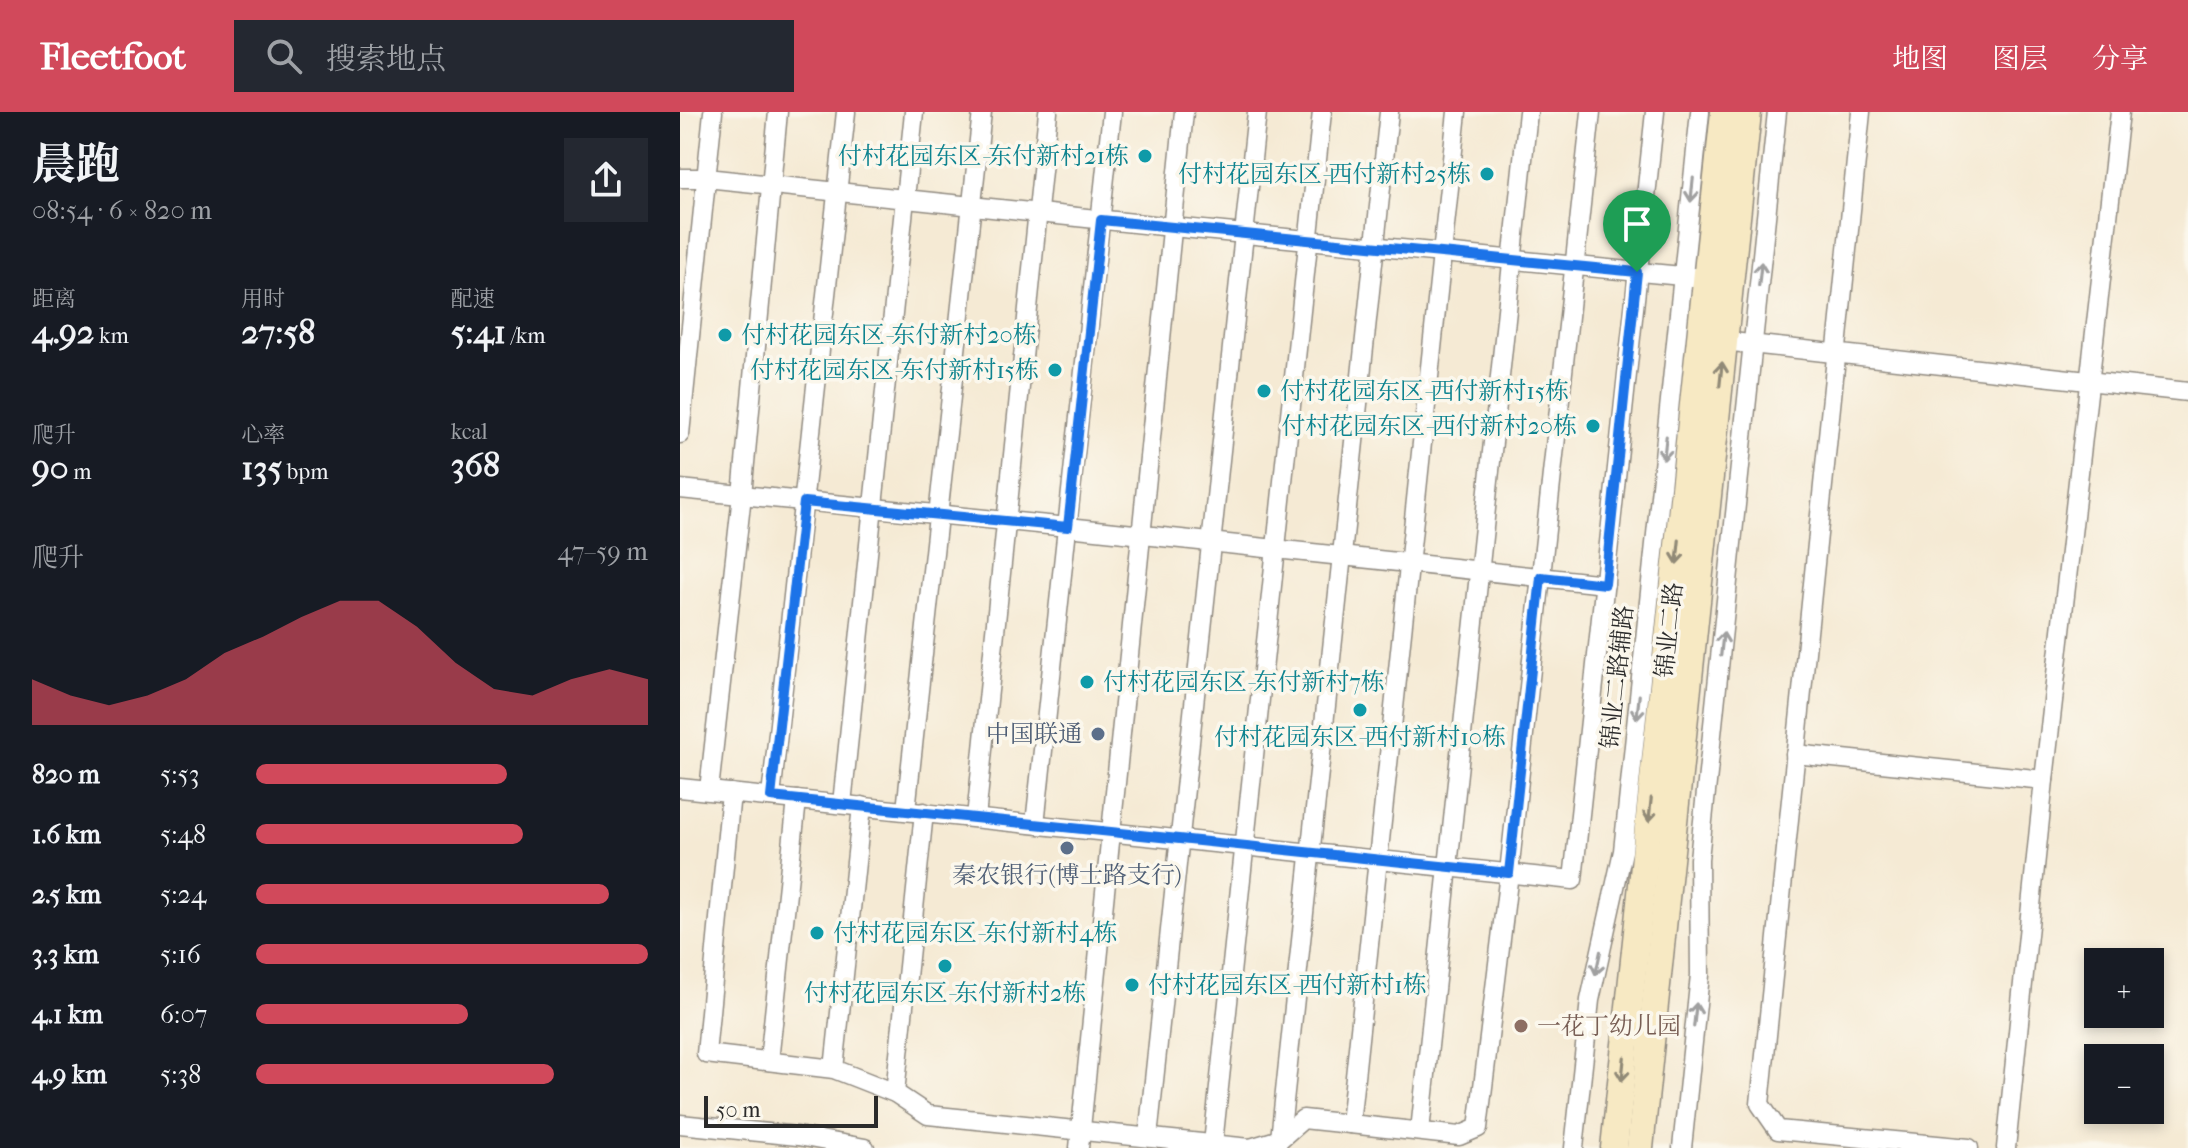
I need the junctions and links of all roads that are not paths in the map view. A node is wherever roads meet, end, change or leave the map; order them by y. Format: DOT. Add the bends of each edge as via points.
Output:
graph roads {
  1 [pos="713,112"];
  2 [pos="778,112"];
  3 [pos="846,112"];
  4 [pos="914,112"];
  5 [pos="982,112"];
  6 [pos="1048,112"];
  7 [pos="1112,112"];
  8 [pos="1184,112"];
  9 [pos="1257,112"];
  10 [pos="1322,112"];
  11 [pos="1389,112"];
  12 [pos="1457,112"];
  13 [pos="1528,112"];
  14 [pos="1591,112"];
  15 [pos="1655,112"];
  16 [pos="1700,112"];
  17 [pos="1724,112"];
  18 [pos="1748,112"];
  19 [pos="1777,112"];
  20 [pos="1861,112"];
  21 [pos="2120,112"];
  22 [pos="680,178"];
  23 [pos="706,178"];
  24 [pos="771,184"];
  25 [pos="837,192"];
  26 [pos="905,199"];
  27 [pos="972,206"];
  28 [pos="1037,213"];
  29 [pos="1101,220"];
  30 [pos="1172,227"];
  31 [pos="1243,233"];
  32 [pos="1308,240"];
  33 [pos="1374,247"];
  34 [pos="1442,252"];
  35 [pos="1512,260"];
  36 [pos="1574,265"];
  37 [pos="1637,272"];
  38 [pos="1695,277"];
  39 [pos="1712,340"];
  40 [pos="1753,344"];
  41 [pos="1835,352"];
  42 [pos="2089,382"];
  43 [pos="2188,392"];
  44 [pos="680,434"];
  45 [pos="680,489"];
  46 [pos="742,495"];
  47 [pos="804,502"];
  48 [pos="873,509"];
  49 [pos="940,514"];
  50 [pos="1006,521"];
  51 [pos="1068,527"];
  52 [pos="1139,535"];
  53 [pos="1210,542"];
  54 [pos="1277,549"];
  55 [pos="1341,555"];
  56 [pos="1411,562"];
  57 [pos="1478,571"];
  58 [pos="1541,577"];
  59 [pos="1605,584"];
  60 [pos="1795,754"];
  61 [pos="2044,780"];
  62 [pos="680,788"];
  63 [pos="709,790"];
  64 [pos="731,793"];
  65 [pos="771,797"];
  66 [pos="797,800"];
  67 [pos="842,804"];
  68 [pos="862,806"];
  69 [pos="915,811"];
  70 [pos="976,818"];
  71 [pos="1035,824"];
  72 [pos="1110,833"];
  73 [pos="1179,840"];
  74 [pos="1245,847"];
  75 [pos="1312,853"];
  76 [pos="1379,861"];
  77 [pos="1447,867"];
  78 [pos="1509,873"];
  79 [pos="769,1061"];
  80 [pos="834,1069"];
  81 [pos="895,1093"];
  82 [pos="680,1124"];
  83 [pos="1350,1124"];
  84 [pos="1420,1131"];
  85 [pos="1148,1137"];
  86 [pos="1080,1139"];
  87 [pos="1280,1139"];
  88 [pos="1213,1144"];
  89 [pos="865,1148"];
  90 [pos="1574,1148"];
  91 [pos="1614,1148"];
  92 [pos="1640,1148"];
  93 [pos="1682,1148"];
  94 [pos="1969,1148"];
  95 [pos="2006,1148"];
  1 -- 23 [label="street"];
  2 -- 24 [label="street"];
  3 -- 25 [label="street"];
  4 -- 26 [label="street"];
  5 -- 27 [label="street"];
  6 -- 28 [label="street"];
  7 -- 29 [label="street"];
  8 -- 30 [label="street"];
  9 -- 31 [label="street"];
  10 -- 32 [label="street"];
  11 -- 33 [label="street"];
  12 -- 34 [label="street"];
  13 -- 35 [label="street"];
  14 -- 36 [label="street"];
  15 -- 37 [label="street"];
  16 -- 38 [label="street, 锦业二路辅路, one-way"];
  17 -- 38 [label="main road, 锦业二路"];
  18 -- 39 [label="main road, 锦业二路"];
  40 -- 19 [label="street, one-way"];
  20 -- 41 [label="street"];
  21 -- 42 [label="street"];
  22 -- 23 [label="street"];
  23 -- 24 [label="street"];
  23 -- 44 [label="street"];
  24 -- 25 [label="street"];
  24 -- 46 [label="street"];
  25 -- 26 [label="street"];
  25 -- 47 [label="street"];
  26 -- 27 [label="street"];
  26 -- 48 [label="street"];
  27 -- 28 [label="street"];
  27 -- 49 [label="street"];
  28 -- 29 [label="street"];
  28 -- 50 [label="street"];
  29 -- 30 [label="street"];
  29 -- 51 [label="street"];
  30 -- 31 [label="street"];
  30 -- 52 [label="street"];
  31 -- 32 [label="street"];
  31 -- 53 [label="street"];
  32 -- 33 [label="street"];
  32 -- 54 [label="street"];
  33 -- 34 [label="street"];
  33 -- 55 [label="street"];
  34 -- 35 [label="street"];
  34 -- 56 [label="street"];
  35 -- 36 [label="street"];
  35 -- 57 [label="street"];
  36 -- 37 [label="street"];
  36 -- 58 [label="street"];
  37 -- 38 [label="street"];
  37 -- 59 [label="street"];
  38 -- 39 [label="main road, 锦业二路"];
  38 -- 90 [label="street, 锦业二路辅路, one-way" via="1623,851 1590,1000"];
  39 -- 40 [label="street"];
  39 -- 91 [label="main road, 锦业二路, one-way"];
  92 -- 39 [label="main road, 锦业二路, one-way"];
  40 -- 41 [label="street"];
  93 -- 40 [label="street, one-way" via="1700,975 1699,859"];
  41 -- 42 [label="street"];
  41 -- 60 [label="street"];
  42 -- 43 [label="street"];
  42 -- 61 [label="street"];
  45 -- 46 [label="street"];
  46 -- 47 [label="street"];
  46 -- 63 [label="street"];
  47 -- 48 [label="street"];
  47 -- 65 [label="street"];
  48 -- 49 [label="street"];
  48 -- 67 [label="street"];
  49 -- 50 [label="street"];
  49 -- 69 [label="street"];
  50 -- 51 [label="street"];
  50 -- 70 [label="street"];
  51 -- 52 [label="street"];
  51 -- 71 [label="street"];
  52 -- 53 [label="street"];
  52 -- 72 [label="street"];
  53 -- 54 [label="street"];
  53 -- 73 [label="street"];
  54 -- 55 [label="street"];
  54 -- 74 [label="street"];
  55 -- 56 [label="street"];
  55 -- 75 [label="street"];
  56 -- 57 [label="street"];
  56 -- 76 [label="street"];
  57 -- 58 [label="street"];
  57 -- 77 [label="street"];
  58 -- 59 [label="street"];
  58 -- 78 [label="street"];
  59 -- 78 [label="street" via="1573,880"];
  60 -- 61 [label="street"];
  60 -- 94 [label="street" via="1760,1104 1778,1130"];
  61 -- 95 [label="street"];
  62 -- 63 [label="street"];
  63 -- 64 [label="street"];
  64 -- 65 [label="street"];
  64 -- 79 [label="street" via="706,1054"];
  65 -- 66 [label="street"];
  66 -- 67 [label="street"];
  66 -- 79 [label="street"];
  67 -- 68 [label="street"];
  68 -- 69 [label="street"];
  68 -- 80 [label="street"];
  69 -- 70 [label="street"];
  69 -- 81 [label="street"];
  70 -- 71 [label="street"];
  71 -- 72 [label="street"];
  72 -- 73 [label="street"];
  72 -- 86 [label="street"];
  73 -- 74 [label="street"];
  73 -- 85 [label="street"];
  74 -- 75 [label="street"];
  74 -- 88 [label="street"];
  75 -- 76 [label="street"];
  75 -- 87 [label="street"];
  76 -- 77 [label="street"];
  76 -- 83 [label="street"];
  77 -- 78 [label="street"];
  77 -- 84 [label="street"];
  78 -- 84 [label="street" via="1478,1128 1459,1136"];
  79 -- 80 [label="street"];
  80 -- 81 [label="street"];
  81 -- 86 [label="street" via="928,1115"];
  82 -- 89 [label="street"];
  83 -- 84 [label="street"];
  83 -- 87 [label="street" via="1303,1119"];
  85 -- 86 [label="street"];
  85 -- 88 [label="street"];
  87 -- 88 [label="street" via="1250,1148"];
}
